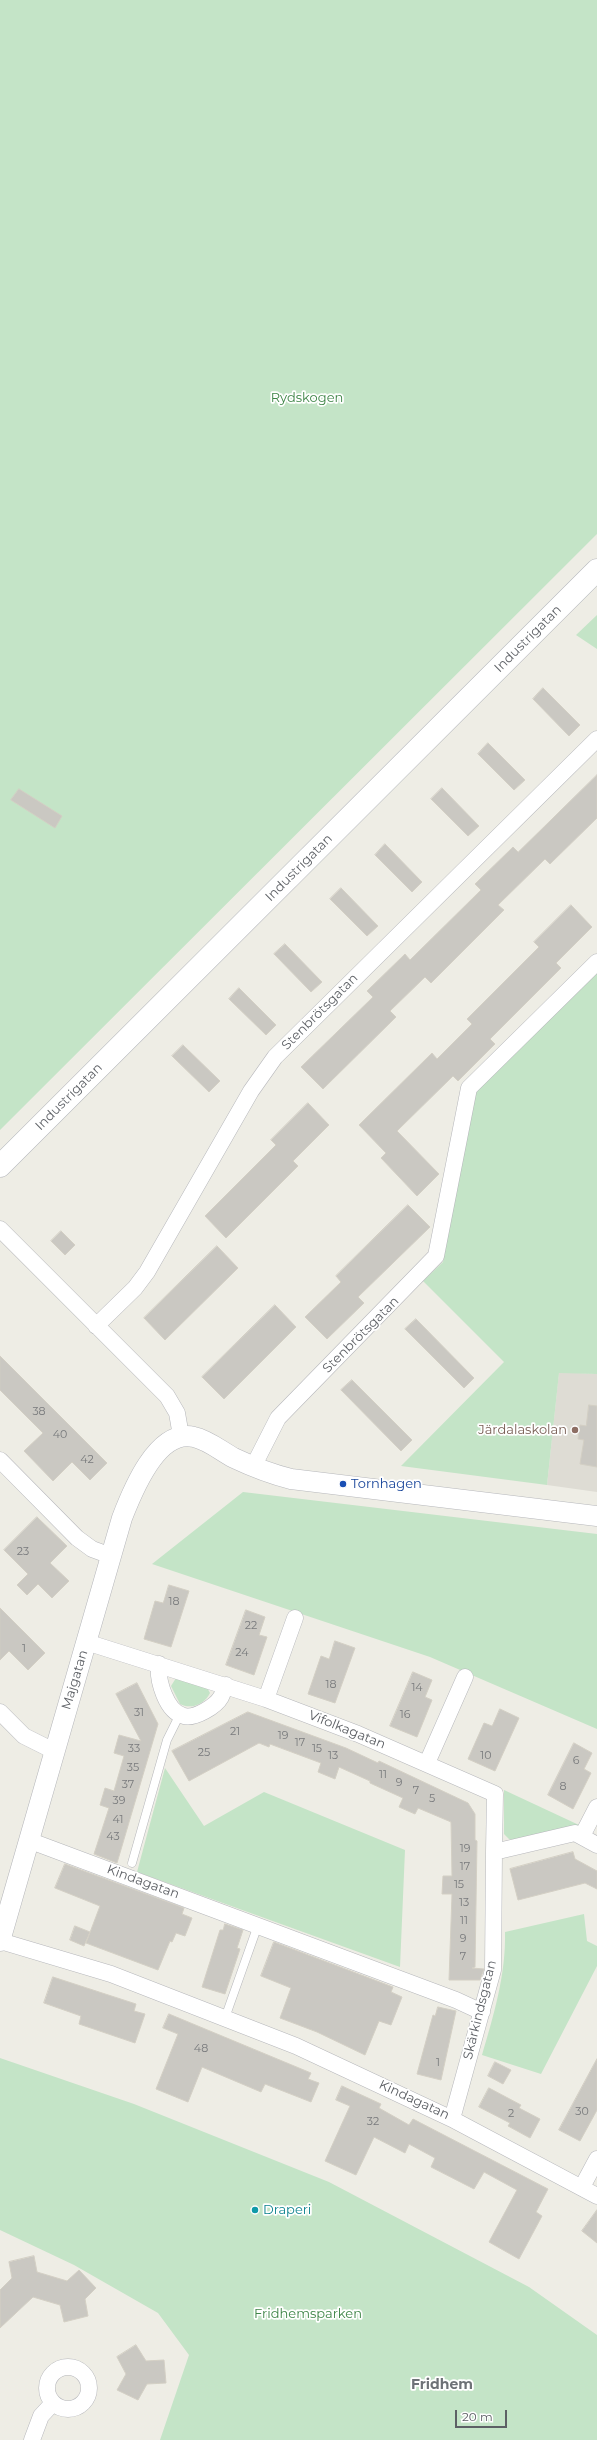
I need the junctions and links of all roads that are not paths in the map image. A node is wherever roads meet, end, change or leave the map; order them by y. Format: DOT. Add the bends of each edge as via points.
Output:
graph roads {
  1 [pos="597,570"];
  2 [pos="597,739"];
  3 [pos="597,962"];
  4 [pos="0,1166"];
  5 [pos="0,1229"];
  6 [pos="96,1326"];
  7 [pos="181,1436"];
  8 [pos="0,1460"];
  9 [pos="254,1468"];
  10 [pos="597,1516"];
  11 [pos="111,1556"];
  12 [pos="295,1618"];
  13 [pos="86,1642"];
  14 [pos="159,1664"];
  15 [pos="465,1677"];
  16 [pos="226,1685"];
  17 [pos="266,1699"];
  18 [pos="0,1712"];
  19 [pos="180,1714"];
  20 [pos="54,1751"];
  21 [pos="427,1763"];
  22 [pos="597,1807"];
  23 [pos="582,1836"];
  24 [pos="28,1840"];
  25 [pos="597,1844"];
  26 [pos="494,1852"];
  27 [pos="132,1863"];
  28 [pos="258,1925"];
  29 [pos="0,1941"];
  30 [pos="482,2012"];
  31 [pos="225,2018"];
  32 [pos="452,2119"];
  33 [pos="597,2159"];
  34 [pos="582,2187"];
  35 [pos="597,2196"];
  36 [pos="53,2403"];
  37 [pos="32,2440"];
  1 -- 4 [label="main road, Industrigatan"];
  2 -- 6 [label="street, Stenbrötsgatan" via="266,1067 147,1272 135,1288"];
  3 -- 9 [label="street, Stenbrötsgatan" via="469,1088 436,1256 278,1418"];
  5 -- 6 [label="street"];
  6 -- 7 [label="street" via="174,1406"];
  7 -- 9 [label="street" via="203,1440"];
  7 -- 11 [label="street, Majgatan" via="162,1447 139,1479 122,1518"];
  8 -- 11 [label="street" via="77,1538 92,1549"];
  9 -- 10 [label="street" via="314,1483 343,1484"];
  11 -- 13 [label="street, Majgatan"];
  12 -- 17 [label="street"];
  13 -- 14 [label="street, Vifolkagatan"];
  13 -- 20 [label="street, Majgatan"];
  14 -- 16 [label="street, Vifolkagatan"];
  14 -- 19 [label="street" via="158,1681 170,1704"];
  15 -- 21 [label="street"];
  16 -- 17 [label="street, Vifolkagatan"];
  16 -- 19 [label="street" via="221,1698 208,1708 191,1716"];
  17 -- 21 [label="street, Vifolkagatan"];
  18 -- 20 [label="street" via="24,1736"];
  19 -- 27 [label="lane" via="167,1740"];
  20 -- 24 [label="street, Majgatan"];
  21 -- 26 [label="street, Vifolkagatan" via="495,1794"];
  22 -- 23 [label="street"];
  23 -- 25 [label="street"];
  23 -- 26 [label="street" via="575,1832"];
  24 -- 28 [label="street, Kindagatan"];
  24 -- 29 [label="street, Majgatan"];
  26 -- 30 [label="street, Skärkindsgatan" via="494,1961"];
  28 -- 30 [label="street, Kindagatan"];
  28 -- 31 [label="lane"];
  29 -- 31 [label="street, Kindagatan" via="111,1974"];
  30 -- 32 [label="street, Skärkindsgatan"];
  31 -- 32 [label="street, Kindagatan" via="296,2046"];
  32 -- 34 [label="street, Kindagatan"];
  33 -- 34 [label="street"];
  34 -- 35 [label="street, Kindagatan"];
  36 -- 37 [label="street" via="41,2416"];
}
